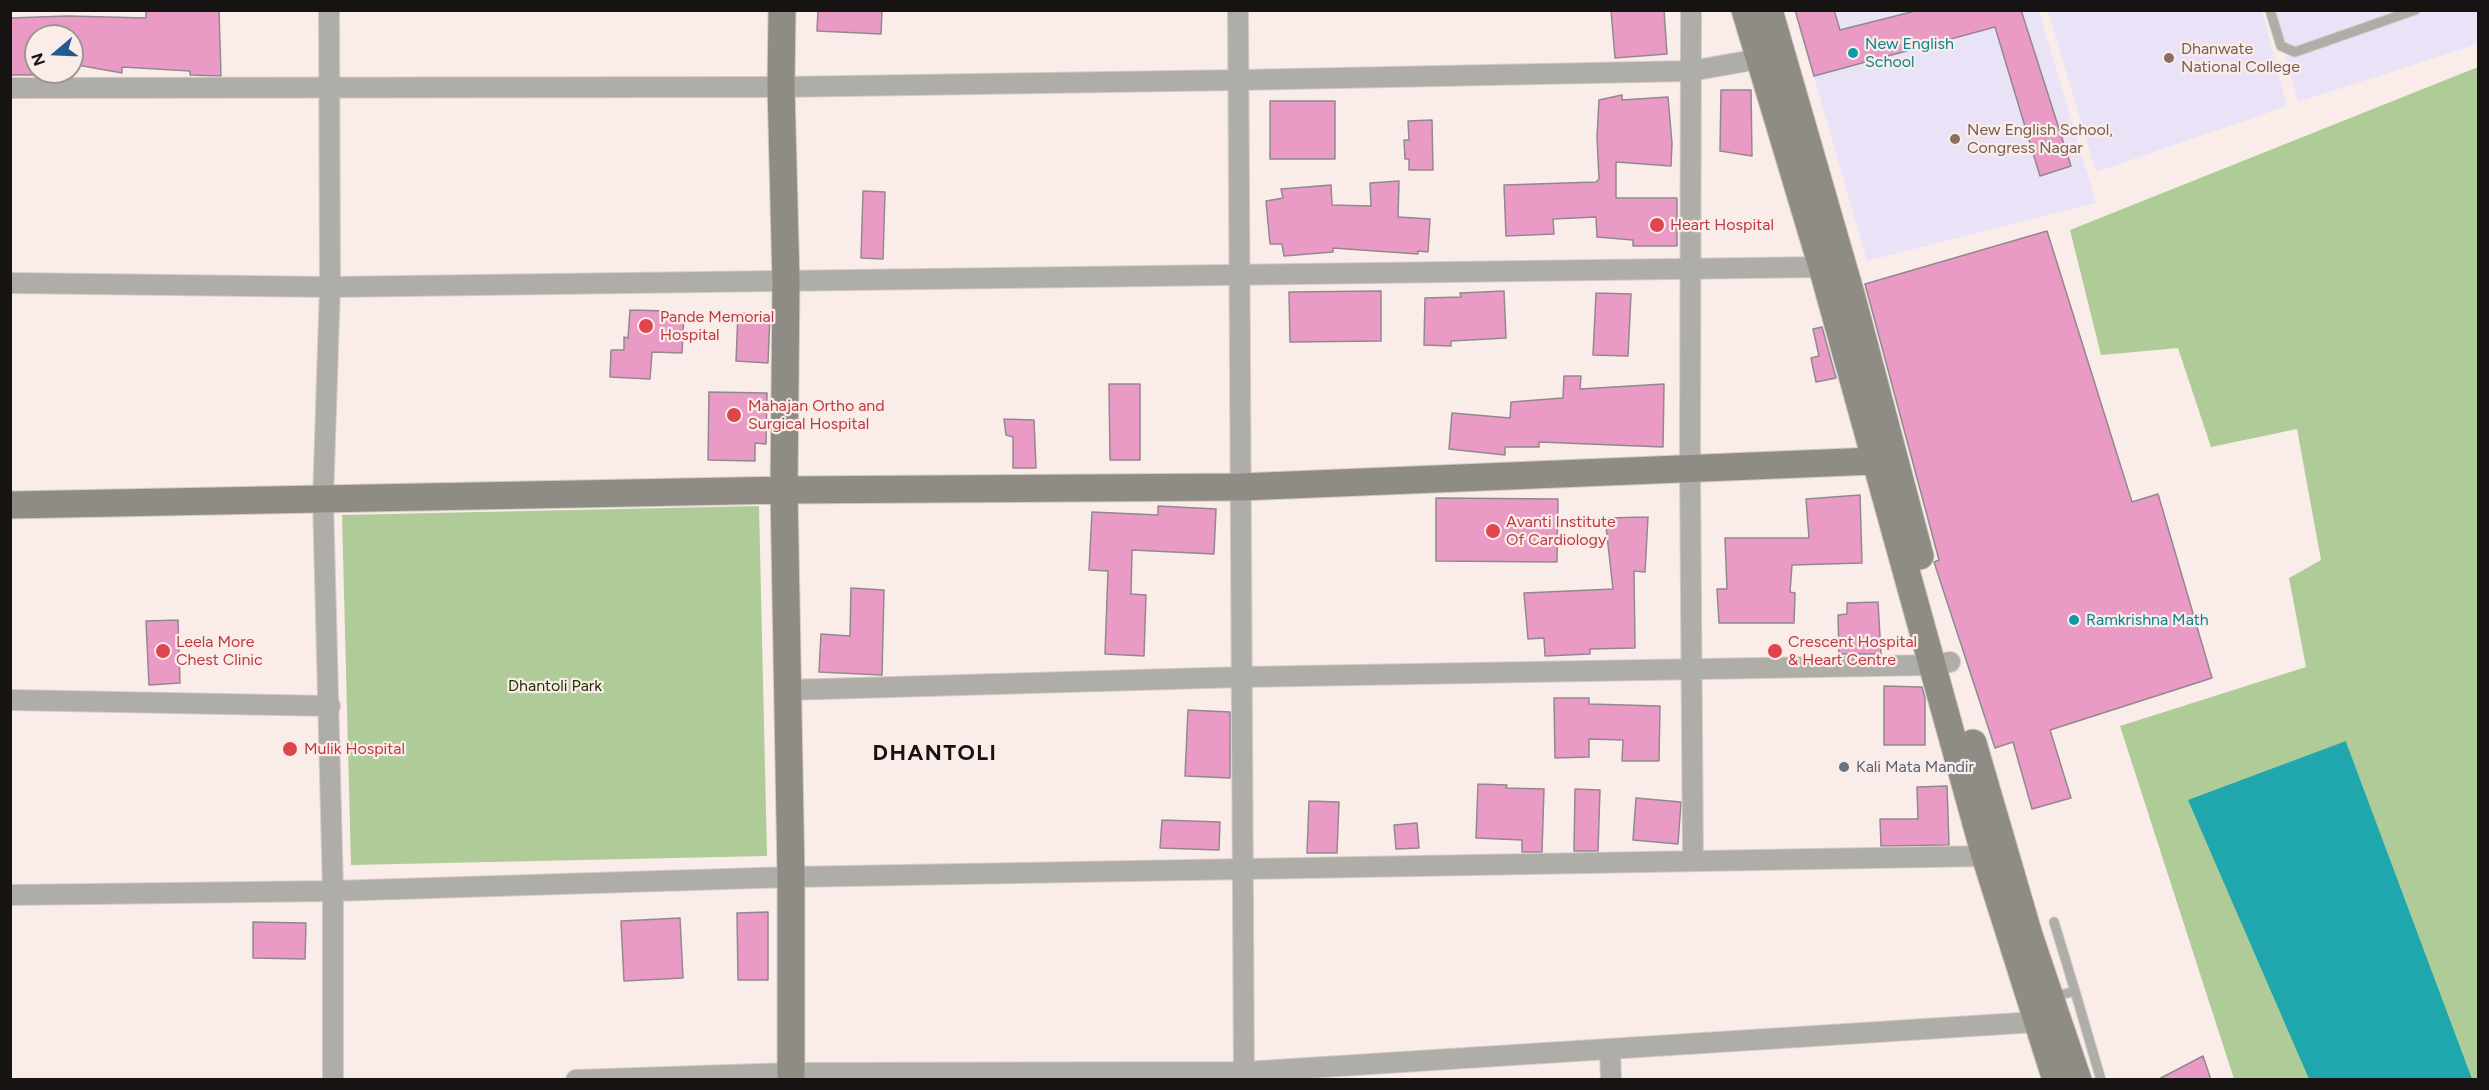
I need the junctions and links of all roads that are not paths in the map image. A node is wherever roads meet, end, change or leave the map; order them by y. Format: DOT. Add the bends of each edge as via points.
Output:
graph roads {
  1 [pos="329,10"];
  2 [pos="782,10"];
  3 [pos="1238,10"];
  4 [pos="1691,10"];
  5 [pos="1745,10"];
  6 [pos="1769,10"];
  7 [pos="2270,10"];
  8 [pos="2415,10"];
  9 [pos="1771,57"];
  10 [pos="1691,71"];
  11 [pos="1239,80"];
  12 [pos="781,87"];
  13 [pos="10,88"];
  14 [pos="330,89"];
  15 [pos="1822,267"];
  16 [pos="1691,269"];
  17 [pos="1239,275"];
  18 [pos="786,282"];
  19 [pos="10,283"];
  20 [pos="330,287"];
  21 [pos="1884,458"];
  22 [pos="1690,468"];
  23 [pos="1241,487"];
  24 [pos="784,490"];
  25 [pos="323,499"];
  26 [pos="10,505"];
  27 [pos="1941,664"];
  28 [pos="1692,669"];
  29 [pos="1242,677"];
  30 [pos="787,690"];
  31 [pos="10,700"];
  32 [pos="330,706"];
  33 [pos="1994,854"];
  34 [pos="1693,861"];
  35 [pos="1243,869"];
  36 [pos="791,877"];
  37 [pos="333,891"];
  38 [pos="10,895"];
  39 [pos="2054,922"];
  40 [pos="2063,994"];
  41 [pos="2036,1022"];
  42 [pos="1610,1050"];
  43 [pos="791,1076"];
  44 [pos="1244,1076"];
  45 [pos="333,1080"];
  46 [pos="576,1080"];
  47 [pos="1611,1080"];
  48 [pos="2056,1080"];
  49 [pos="2078,1080"];
  50 [pos="2102,1080"];
  1 -- 14 [label="street"];
  2 -- 12 [label="street"];
  3 -- 11 [label="street"];
  4 -- 10 [label="street"];
  5 -- 9 [label="street"];
  6 -- 9 [label="street"];
  7 -- 8 [label="lane" via="2281,46 2295,52"];
  9 -- 10 [label="street"];
  9 -- 15 [label="street"];
  9 -- 21 [label="street" via="1851,294"];
  10 -- 11 [label="street"];
  10 -- 16 [label="street"];
  11 -- 12 [label="street"];
  11 -- 17 [label="street"];
  12 -- 14 [label="street"];
  12 -- 18 [label="street"];
  13 -- 14 [label="street"];
  14 -- 20 [label="street"];
  15 -- 16 [label="street"];
  15 -- 21 [label="street"];
  16 -- 17 [label="street"];
  16 -- 22 [label="street"];
  17 -- 18 [label="street"];
  17 -- 23 [label="street"];
  18 -- 20 [label="street"];
  18 -- 24 [label="street"];
  19 -- 20 [label="street"];
  20 -- 25 [label="street"];
  21 -- 22 [label="street"];
  21 -- 27 [label="street"];
  22 -- 23 [label="street"];
  22 -- 28 [label="street"];
  23 -- 24 [label="street"];
  23 -- 29 [label="street"];
  24 -- 25 [label="street"];
  24 -- 30 [label="street"];
  25 -- 26 [label="street"];
  25 -- 32 [label="street"];
  27 -- 28 [label="street"];
  27 -- 33 [label="street"];
  28 -- 29 [label="street"];
  28 -- 34 [label="street"];
  29 -- 30 [label="street"];
  29 -- 35 [label="street"];
  30 -- 36 [label="street"];
  31 -- 32 [label="street"];
  32 -- 37 [label="street"];
  33 -- 34 [label="street"];
  33 -- 40 [label="street" via="2029,935"];
  33 -- 41 [label="street"];
  34 -- 35 [label="street"];
  35 -- 36 [label="street"];
  35 -- 44 [label="street"];
  36 -- 37 [label="street"];
  36 -- 43 [label="street"];
  37 -- 38 [label="street"];
  37 -- 45 [label="street"];
  39 -- 40 [label="lane"];
  40 -- 49 [label="street"];
  40 -- 50 [label="lane"];
  41 -- 42 [label="street"];
  41 -- 48 [label="street"];
  42 -- 44 [label="street"];
  42 -- 47 [label="street"];
  43 -- 44 [label="street"];
  43 -- 46 [label="street"];
}
